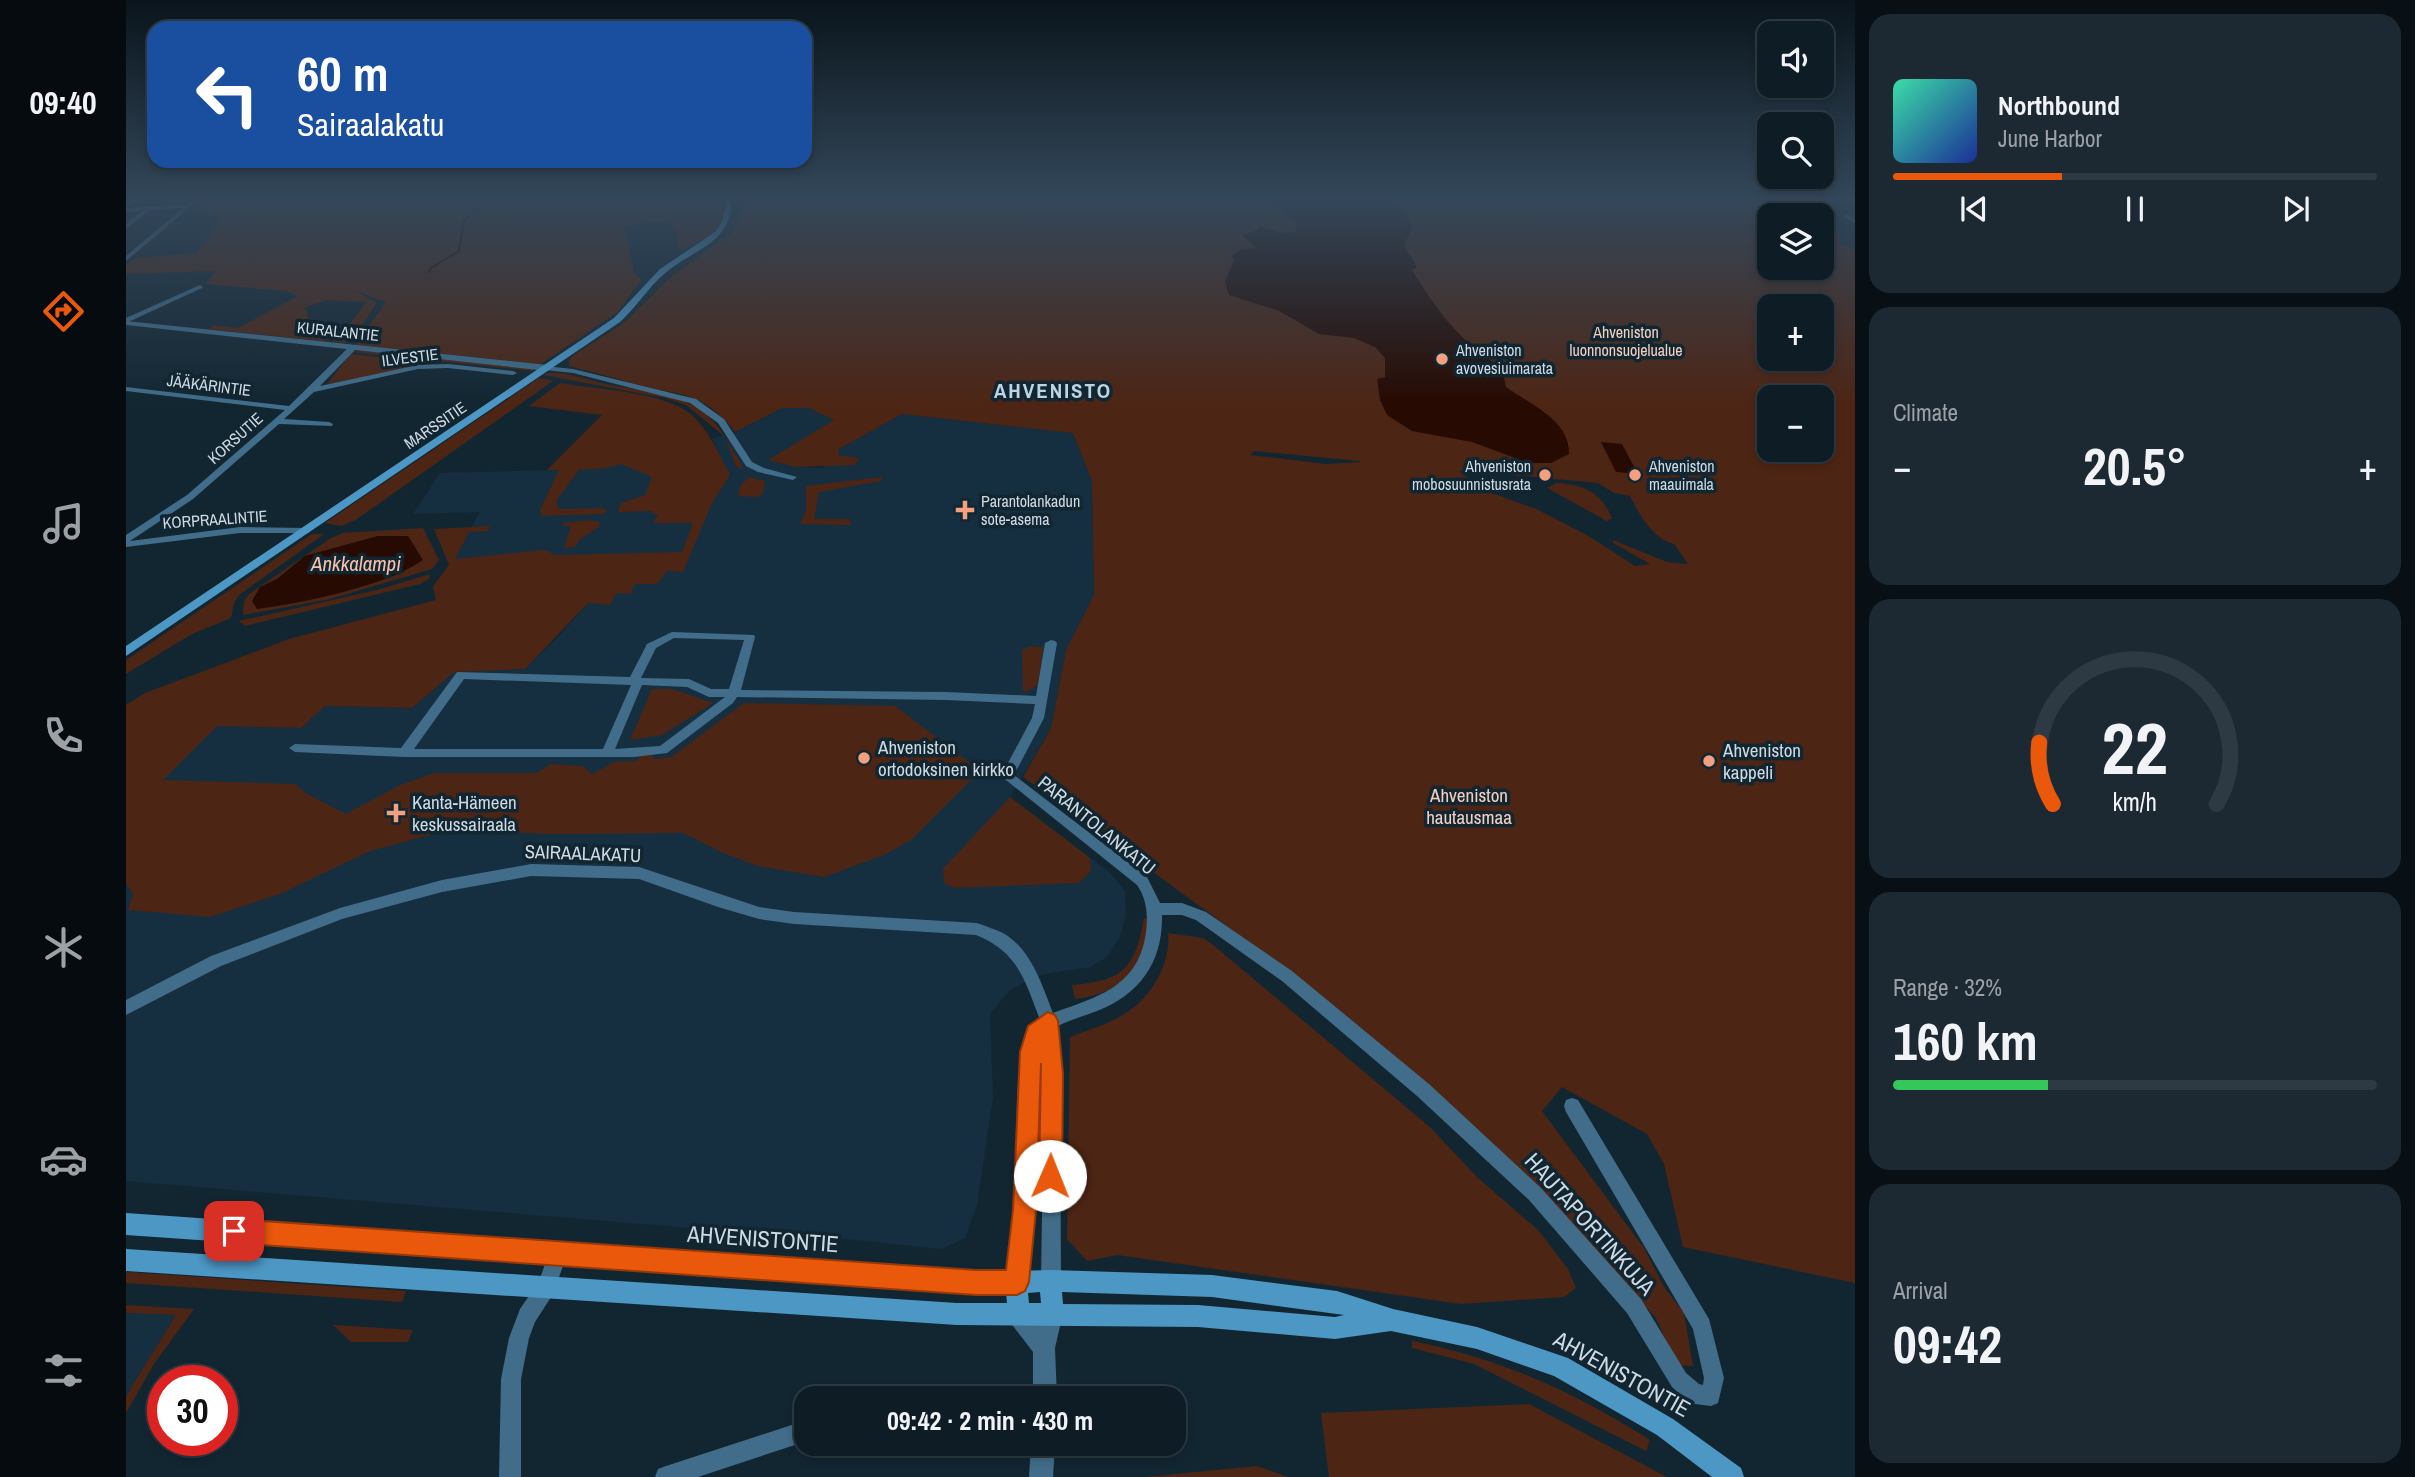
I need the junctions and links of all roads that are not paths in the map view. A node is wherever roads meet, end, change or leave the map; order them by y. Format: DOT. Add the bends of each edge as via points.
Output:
graph roads {
  1 [pos="669,267"];
  2 [pos="200,287"];
  3 [pos="126,322"];
  4 [pos="354,347"];
  5 [pos="548,368"];
  6 [pos="513,373"];
  7 [pos="126,389"];
  8 [pos="312,390"];
  9 [pos="289,408"];
  10 [pos="275,421"];
  11 [pos="329,424"];
  12 [pos="793,477"];
  13 [pos="306,531"];
  14 [pos="126,541"];
  15 [pos="1051,643"];
  16 [pos="126,652"];
  17 [pos="636,681"];
  18 [pos="734,692"];
  19 [pos="1040,700"];
  20 [pos="295,748"];
  21 [pos="607,753"];
  22 [pos="404,754"];
  23 [pos="1155,909"];
  24 [pos="126,1008"];
  25 [pos="1048,1021"];
  26 [pos="1572,1106"];
  27 [pos="126,1224"];
  28 [pos="559,1252"];
  29 [pos="126,1260"];
  30 [pos="1051,1281"];
  31 [pos="1017,1282"];
  32 [pos="546,1287"];
  33 [pos="1018,1314"];
  34 [pos="1052,1314"];
  35 [pos="1393,1320"];
  36 [pos="1044,1348"];
  37 [pos="1045,1386"];
  38 [pos="794,1434"];
  39 [pos="1042,1456"];
  40 [pos="510,1477"];
  41 [pos="666,1477"];
  42 [pos="1041,1477"];
  43 [pos="1732,1477"];
  1 -- 5 [label="main road, MARSSITIE" via="617,320"];
  2 -- 3 [label="street"];
  3 -- 4 [label="street, KURALANTIE"];
  4 -- 5 [label="street, KURALANTIE"];
  4 -- 8 [label="street, KORSUTIE"];
  5 -- 12 [label="street" via="693,401 721,421 749,464"];
  5 -- 13 [label="main road, MARSSITIE"];
  6 -- 8 [label="street, ILVESTIE" via="418,367"];
  7 -- 9 [label="street, JÄÄKÄRINTIE"];
  8 -- 9 [label="street, KORSUTIE"];
  9 -- 10 [label="street, KORSUTIE"];
  10 -- 11 [label="street"];
  10 -- 14 [label="street, KORSUTIE" via="190,497"];
  13 -- 14 [label="street, KORPRAALINTIE" via="240,530"];
  13 -- 16 [label="main road, MARSSITIE"];
  15 -- 19 [label="street"];
  17 -- 18 [label="street" via="689,683 709,692"];
  17 -- 18 [label="street" via="651,646 672,635 750,637"];
  17 -- 21 [label="street"];
  17 -- 22 [label="street" via="461,675"];
  18 -- 19 [label="street"];
  18 -- 21 [label="street" via="663,750"];
  19 -- 23 [label="street, PARANTOLANKATU" via="1038,718 1007,776 1133,873 1148,889"];
  20 -- 22 [label="street"];
  21 -- 22 [label="street"];
  23 -- 25 [label="street" via="1151,955 1138,976 1112,999"];
  23 -- 26 [label="street, HAUTAPORTINKUJA" via="1182,909 1201,916 1287,976 1423,1090 1535,1194 1633,1306 1679,1380 1696,1394 1711,1396 1714,1378 1702,1325"];
  24 -- 25 [label="street, SAIRAALAKATU" via="216,961 340,914 442,886 531,870 639,873 718,901 794,918 977,929 999,938 1018,955"];
  25 -- 30 [label="street, SAIRAALAKATU"];
  25 -- 31 [label="street" via="1036,1033 1030,1052"];
  27 -- 28 [label="main road, AHVENISTONTIE"];
  28 -- 31 [label="main road, AHVENISTONTIE" via="976,1283"];
  28 -- 32 [label="street"];
  29 -- 32 [label="main road, AHVENISTONTIE"];
  30 -- 31 [label="main road, AHVENISTONTIE"];
  30 -- 34 [label="main road"];
  30 -- 35 [label="main road, AHVENISTONTIE" via="1212,1286 1337,1302"];
  31 -- 33 [label="main road"];
  32 -- 33 [label="main road, AHVENISTONTIE"];
  32 -- 40 [label="street" via="527,1316 511,1379"];
  33 -- 34 [label="main road, AHVENISTONTIE"];
  33 -- 36 [label="street"];
  34 -- 35 [label="main road, AHVENISTONTIE" via="1198,1316 1335,1328"];
  34 -- 36 [label="street"];
  35 -- 43 [label="main road, AHVENISTONTIE" via="1477,1338 1560,1366 1665,1426"];
  36 -- 37 [label="street"];
  38 -- 41 [label="street"];
  39 -- 42 [label="street"];
}
